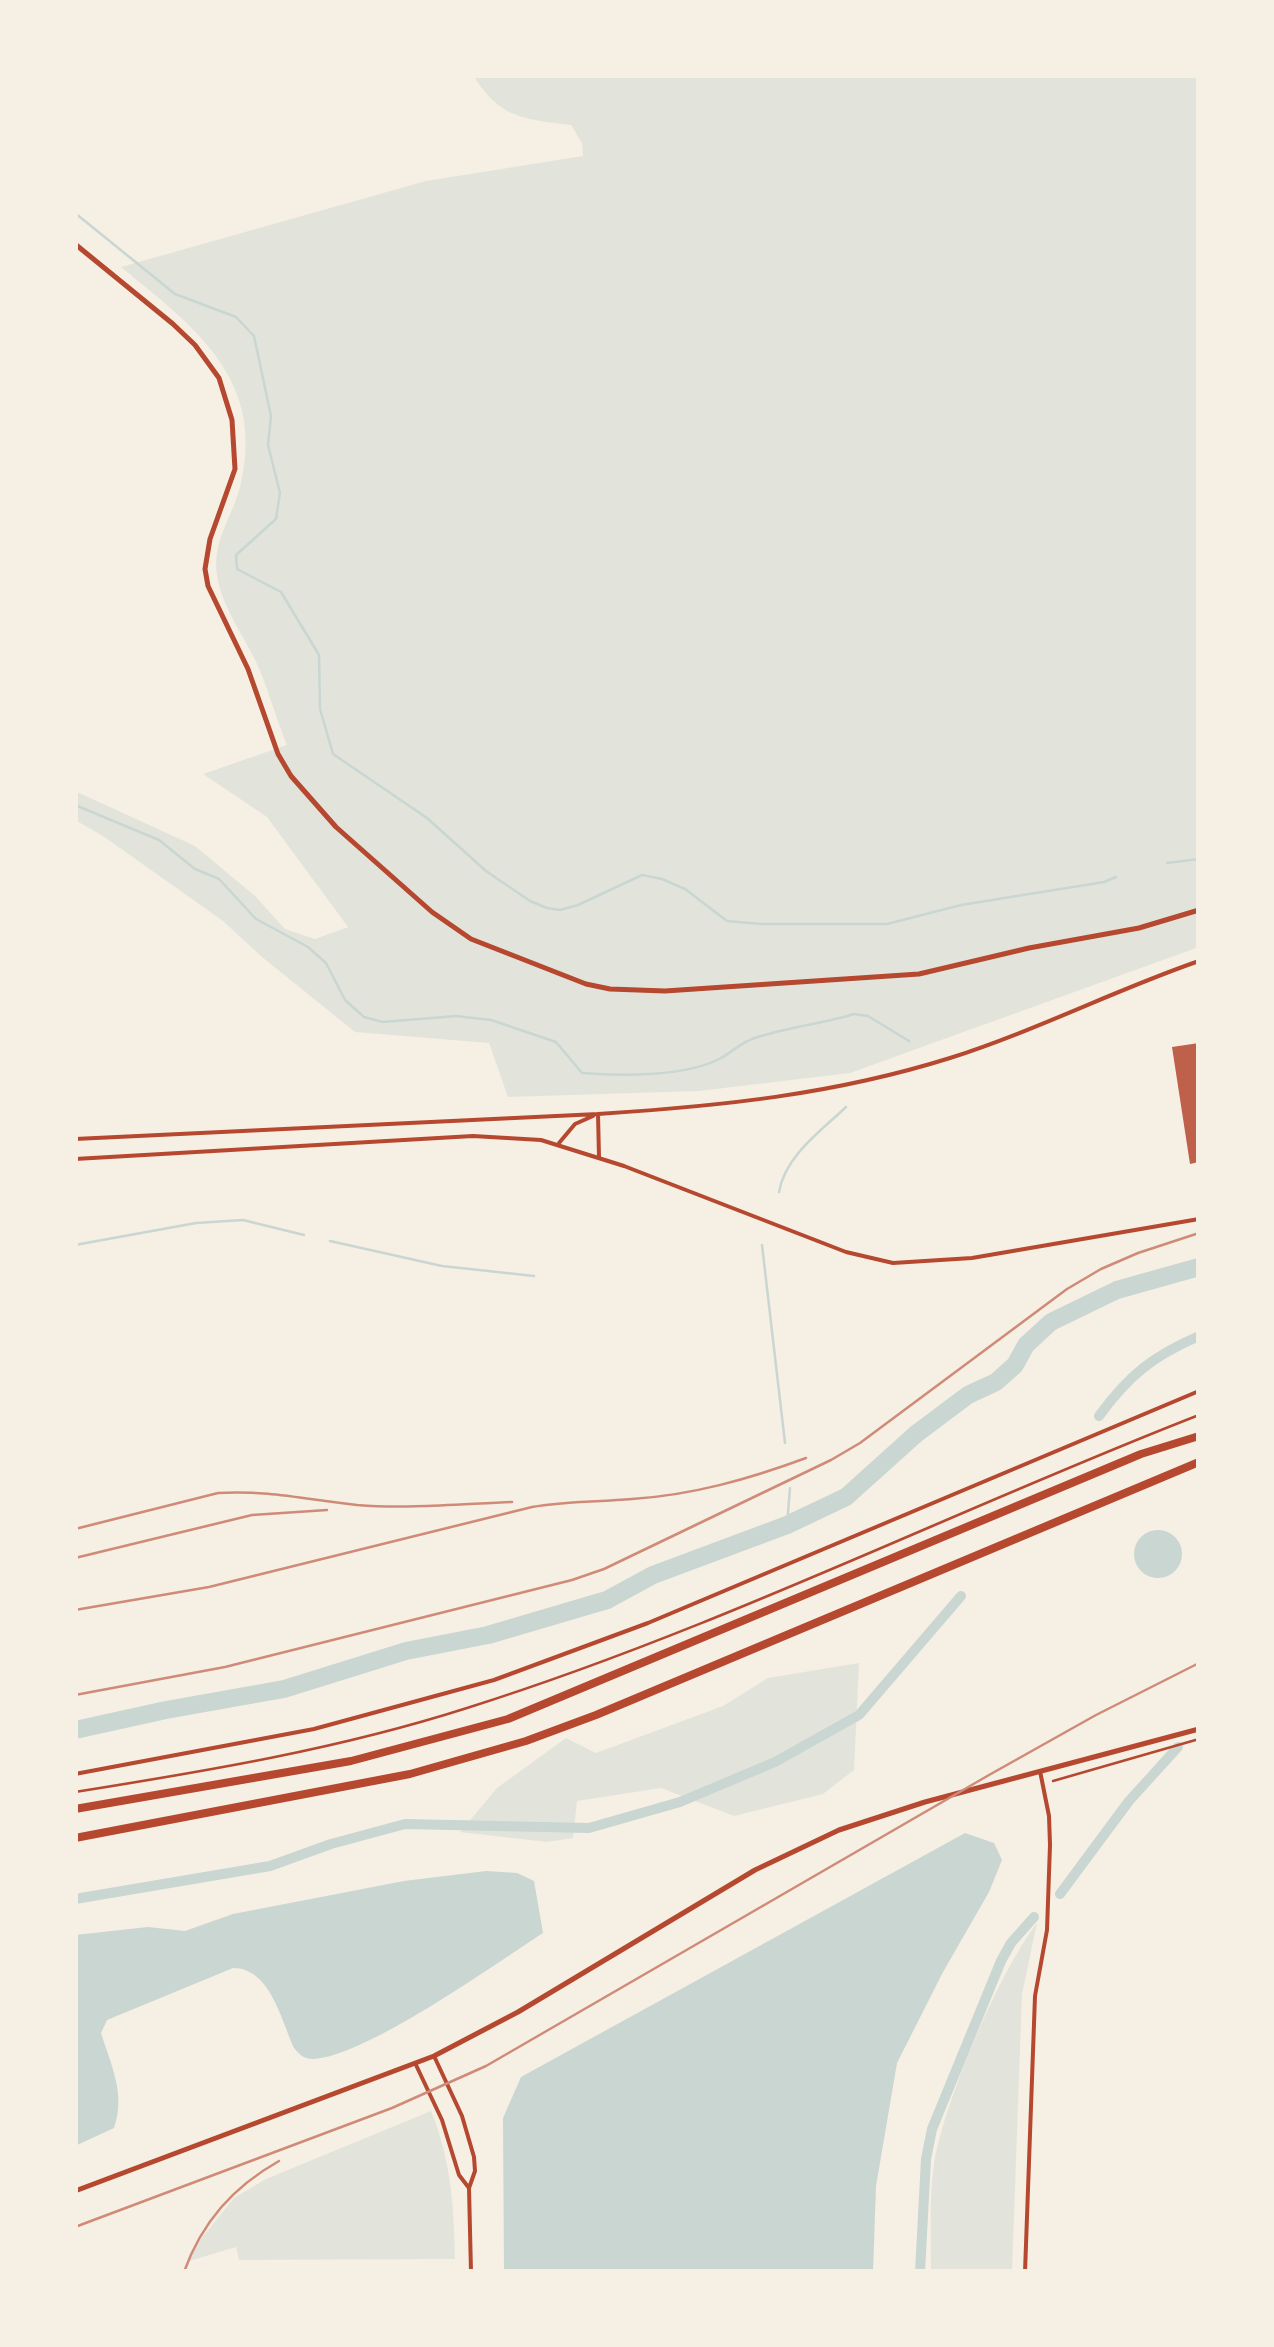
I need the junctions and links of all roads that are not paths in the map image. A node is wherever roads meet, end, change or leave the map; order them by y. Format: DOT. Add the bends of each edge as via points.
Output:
graph roads {
  1 [pos="75,244"];
  2 [pos="1199,910"];
  3 [pos="1199,961"];
  4 [pos="598,1114"];
  5 [pos="75,1139"];
  6 [pos="558,1144"];
  7 [pos="599,1157"];
  8 [pos="75,1158"];
  9 [pos="1199,1218"];
  10 [pos="1199,1391"];
  11 [pos="1199,1436"];
  12 [pos="1199,1462"];
  13 [pos="1199,1729"];
  14 [pos="1040,1772"];
  15 [pos="75,1774"];
  16 [pos="75,1810"];
  17 [pos="75,1838"];
  18 [pos="434,2056"];
  19 [pos="416,2064"];
  20 [pos="469,2188"];
  21 [pos="75,2191"];
  22 [pos="471,2272"];
  23 [pos="1025,2272"];
  1 -- 2 [label="street" via="195,344 226,397 235,469 205,570 278,754 336,827 471,939 586,984 665,991 919,974"];
  3 -- 4 [label="street" via="887,1076 730,1106"];
  4 -- 5 [label="street"];
  4 -- 6 [label="street" via="575,1124"];
  4 -- 7 [label="street"];
  6 -- 7 [label="street"];
  6 -- 8 [label="street" via="473,1136"];
  7 -- 9 [label="street" via="846,1252 893,1263 972,1258"];
  10 -- 15 [label="street" via="648,1623 476,1686 314,1728"];
  11 -- 16 [label="highway" via="1141,1454 508,1719 351,1761"];
  12 -- 17 [label="highway" via="526,1741 355,1787"];
  13 -- 14 [label="street"];
  14 -- 18 [label="street" via="811,1841"];
  14 -- 23 [label="street" via="1050,1845 1034,1996"];
  18 -- 19 [label="street"];
  18 -- 20 [label="street" via="472,2149"];
  19 -- 20 [label="street"];
  19 -- 21 [label="street"];
  20 -- 22 [label="street"];
}
